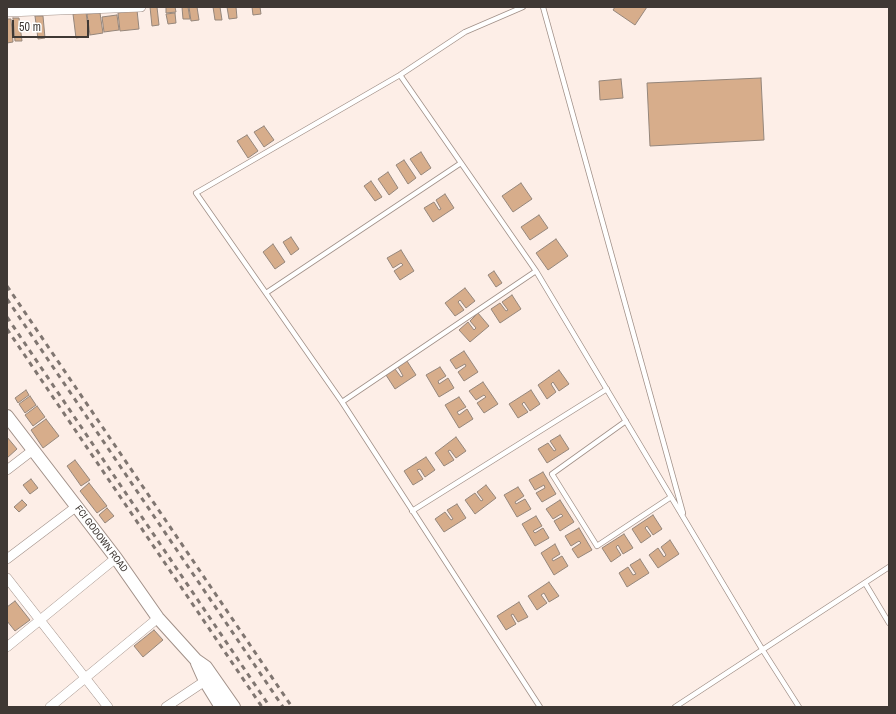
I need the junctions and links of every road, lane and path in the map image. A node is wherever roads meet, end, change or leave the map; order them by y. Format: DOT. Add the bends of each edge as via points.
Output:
graph roads {
  1 [pos="88,7"];
  2 [pos="142,7"];
  3 [pos="523,7"];
  4 [pos="543,7"];
  5 [pos="7,12"];
  6 [pos="400,75"];
  7 [pos="461,162"];
  8 [pos="536,271"];
  9 [pos="266,293"];
  10 [pos="607,389"];
  11 [pos="342,402"];
  12 [pos="7,416"];
  13 [pos="626,421"];
  14 [pos="33,450"];
  15 [pos="7,470"];
  16 [pos="671,497"];
  17 [pos="76,506"];
  18 [pos="412,511"];
  19 [pos="684,519"];
  20 [pos="116,558"];
  21 [pos="7,559"];
  22 [pos="889,567"];
  23 [pos="7,578"];
  24 [pos="865,583"];
  25 [pos="158,618"];
  26 [pos="39,619"];
  27 [pos="889,623"];
  28 [pos="7,647"];
  29 [pos="762,649"];
  30 [pos="196,660"];
  31 [pos="85,678"];
  32 [pos="205,681"];
  33 [pos="50,707"];
  34 [pos="108,707"];
  35 [pos="166,707"];
  36 [pos="221,707"];
  37 [pos="234,707"];
  38 [pos="540,707"];
  39 [pos="675,707"];
  40 [pos="799,707"];
  1 -- 2 [label="street"];
  1 -- 5 [label="street"];
  3 -- 6 [label="lane" via="465,32"];
  4 -- 19 [label="lane"];
  6 -- 7 [label="lane"];
  6 -- 9 [label="lane" via="196,193"];
  7 -- 8 [label="lane"];
  7 -- 9 [label="lane"];
  8 -- 10 [label="lane"];
  8 -- 11 [label="lane"];
  9 -- 11 [label="lane"];
  10 -- 13 [label="lane"];
  10 -- 18 [label="lane"];
  11 -- 18 [label="lane"];
  12 -- 14 [label="street, FCI GODOWN ROAD"];
  13 -- 16 [label="lane"];
  13 -- 16 [label="lane" via="552,474 597,546"];
  14 -- 15 [label="street"];
  14 -- 17 [label="street, FCI GODOWN ROAD"];
  16 -- 19 [label="lane"];
  17 -- 20 [label="street, FCI GODOWN ROAD"];
  17 -- 21 [label="street"];
  18 -- 38 [label="lane"];
  19 -- 29 [label="lane"];
  20 -- 25 [label="street, FCI GODOWN ROAD"];
  20 -- 26 [label="street"];
  22 -- 24 [label="lane"];
  23 -- 26 [label="street"];
  24 -- 27 [label="lane"];
  24 -- 29 [label="lane"];
  25 -- 30 [label="street, FCI GODOWN ROAD"];
  25 -- 31 [label="street"];
  26 -- 28 [label="street"];
  26 -- 31 [label="street"];
  29 -- 39 [label="lane"];
  29 -- 40 [label="lane"];
  30 -- 32 [label="street, FCI GODOWN ROAD"];
  30 -- 37 [label="street, FCI GODOWN ROAD" via="210,673"];
  31 -- 33 [label="street"];
  31 -- 34 [label="street"];
  32 -- 35 [label="street"];
  32 -- 36 [label="street, FCI GODOWN ROAD"];
}
